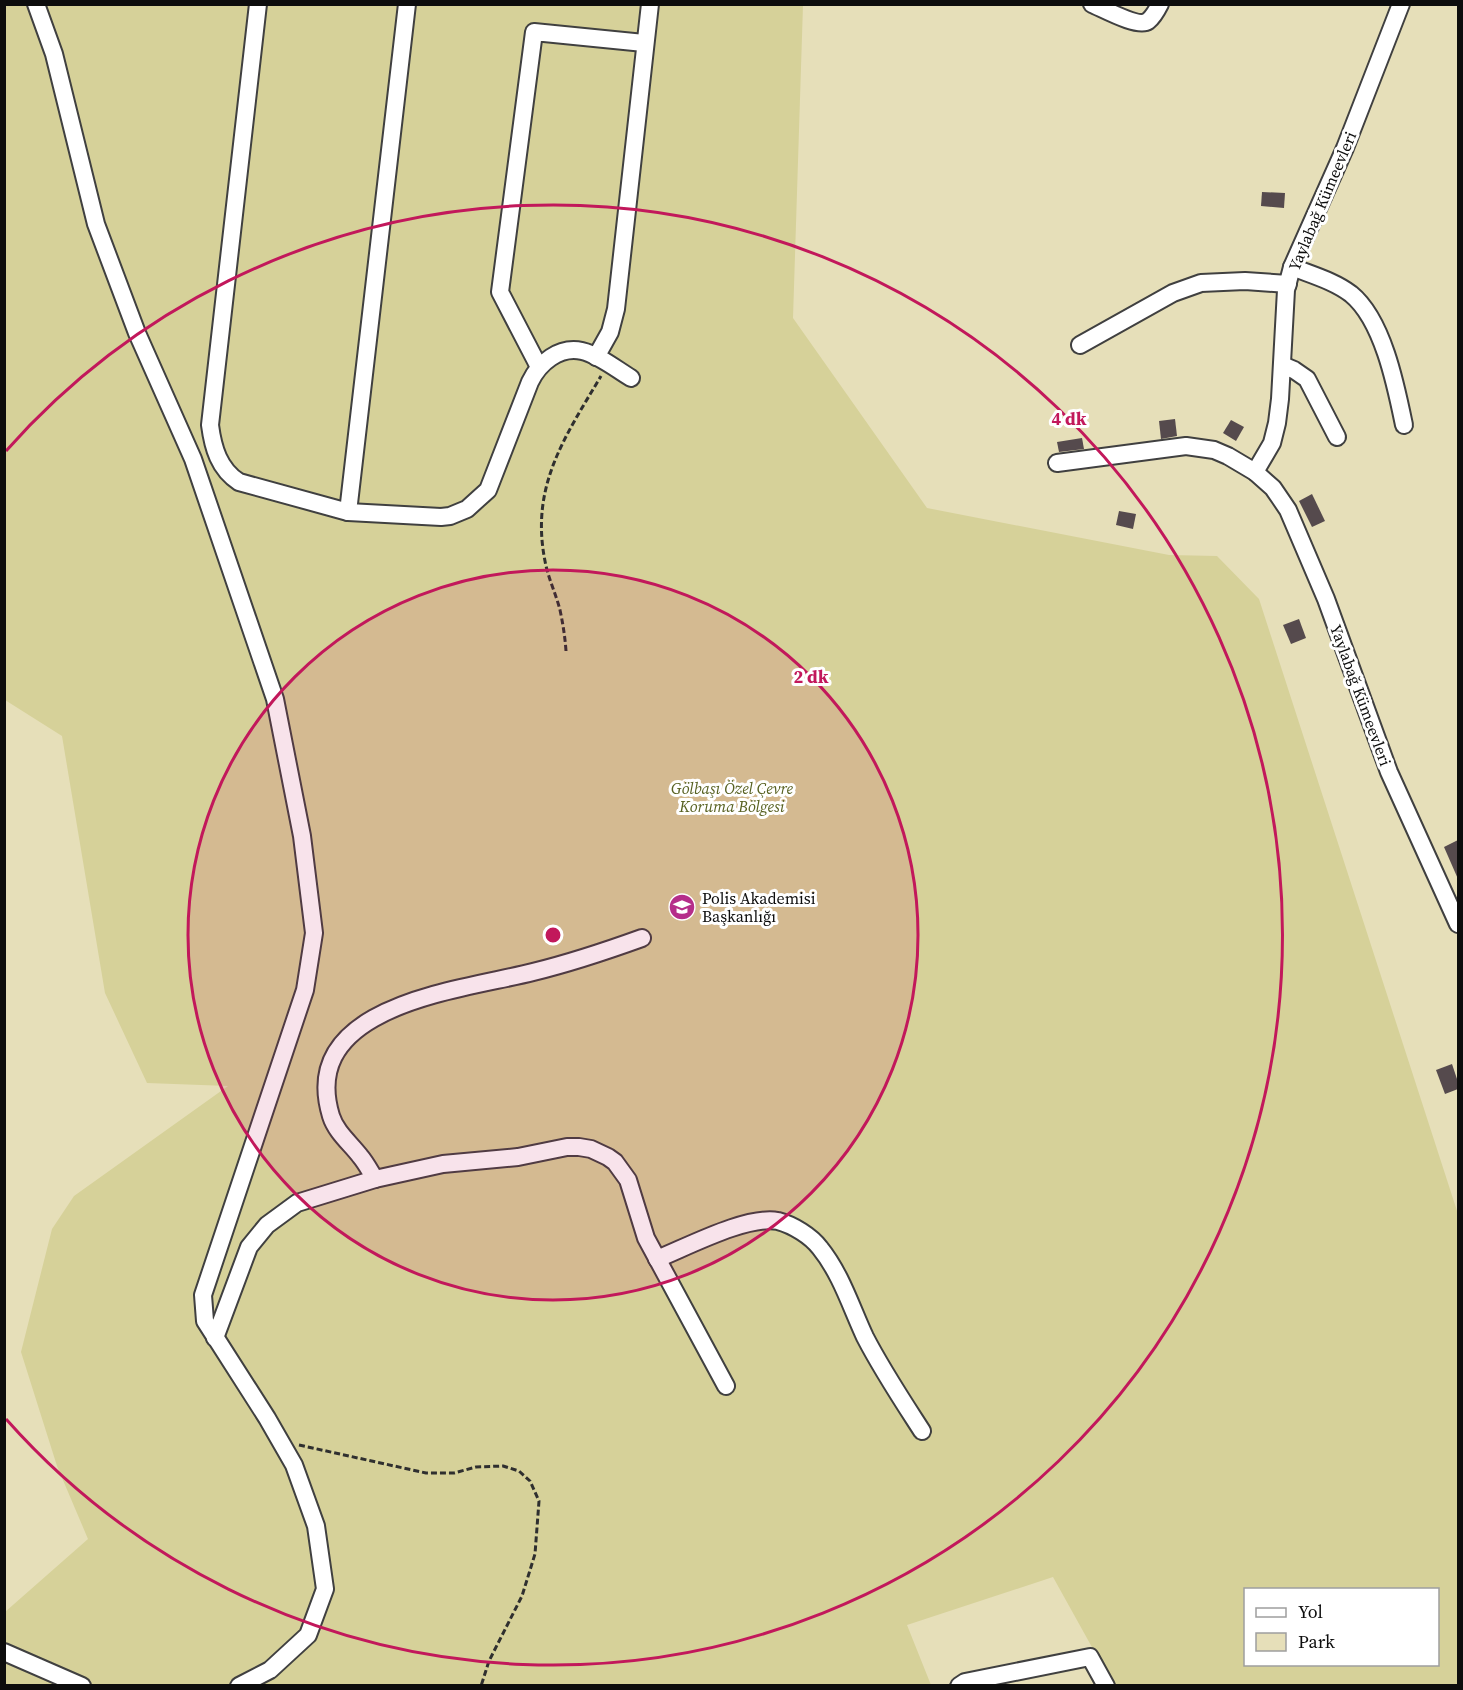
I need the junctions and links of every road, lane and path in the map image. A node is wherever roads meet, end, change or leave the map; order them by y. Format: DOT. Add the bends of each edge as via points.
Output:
graph roads {
  1 [pos="36,4"];
  2 [pos="258,4"];
  3 [pos="407,4"];
  4 [pos="650,4"];
  5 [pos="1092,4"];
  6 [pos="1160,4"];
  7 [pos="1401,4"];
  8 [pos="644,43"];
  9 [pos="1292,267"];
  10 [pos="1288,284"];
  11 [pos="1080,345"];
  12 [pos="602,361"];
  13 [pos="1282,365"];
  14 [pos="539,367"];
  15 [pos="632,378"];
  16 [pos="1404,425"];
  17 [pos="1337,437"];
  18 [pos="215,452"];
  19 [pos="193,459"];
  20 [pos="1057,463"];
  21 [pos="1255,472"];
  22 [pos="348,512"];
  23 [pos="566,651"];
  24 [pos="1458,924"];
  25 [pos="642,938"];
  26 [pos="375,1179"];
  27 [pos="657,1259"];
  28 [pos="215,1338"];
  29 [pos="726,1386"];
  30 [pos="921,1431"];
  31 [pos="284,1448"];
  32 [pos="4,1652"];
  33 [pos="82,1686"];
  34 [pos="239,1686"];
  35 [pos="481,1686"];
  36 [pos="959,1686"];
  37 [pos="1106,1686"];
  1 -- 19 [label="street" via="54,54 96,224 137,333"];
  2 -- 18 [label="street" via="210,425"];
  3 -- 22 [label="street"];
  4 -- 8 [label="street"];
  5 -- 6 [label="street" via="1143,23 1150,20"];
  7 -- 9 [label="street, Yaylabağ Kümeevleri" via="1345,148"];
  8 -- 12 [label="street" via="616,309"];
  8 -- 14 [label="street" via="534,32 500,292"];
  9 -- 10 [label="street, Yaylabağ Kümeevleri"];
  9 -- 16 [label="street" via="1339,287 1365,308 1395,382"];
  10 -- 11 [label="street" via="1201,283 1173,293"];
  10 -- 13 [label="street, Yaylabağ Kümeevleri"];
  12 -- 14 [label="street" via="582,351 563,352"];
  12 -- 15 [label="street"];
  12 -- 23 [label="path" via="556,454 543,506 544,559 559,608"];
  13 -- 17 [label="street" via="1307,379"];
  13 -- 21 [label="street, Yaylabağ Kümeevleri" via="1277,423 1272,442"];
  14 -- 22 [label="street" via="493,482 475,504 441,517"];
  18 -- 19 [label="street"];
  18 -- 22 [label="street" via="225,471 239,482"];
  19 -- 28 [label="street" via="275,699 302,836 314,933 305,990 203,1295 205,1321"];
  20 -- 21 [label="street, Yaylabağ Kümeevleri" via="1186,446 1214,450"];
  21 -- 24 [label="street, Yaylabağ Kümeevleri" via="1273,488 1288,510 1338,629 1389,772"];
  25 -- 26 [label="street" via="535,972 412,1000 375,1018 341,1043 328,1074 328,1107 335,1127"];
  26 -- 27 [label="street" via="443,1164 518,1157 567,1147 591,1149 615,1162 628,1180 646,1238"];
  26 -- 28 [label="street" via="297,1203 267,1225 243,1260"];
  27 -- 29 [label="street"];
  27 -- 30 [label="street" via="749,1222 777,1221 798,1229 819,1247 841,1281 865,1338"];
  28 -- 31 [label="street"];
  31 -- 34 [label="street" via="316,1526 325,1589 308,1635 270,1670"];
  31 -- 35 [label="path" via="295,1444 440,1474 503,1466 519,1471 530,1481 539,1501 535,1554 522,1596 489,1661"];
  32 -- 33 [label="street"];
  36 -- 37 [label="street" via="1090,1657"];
}
